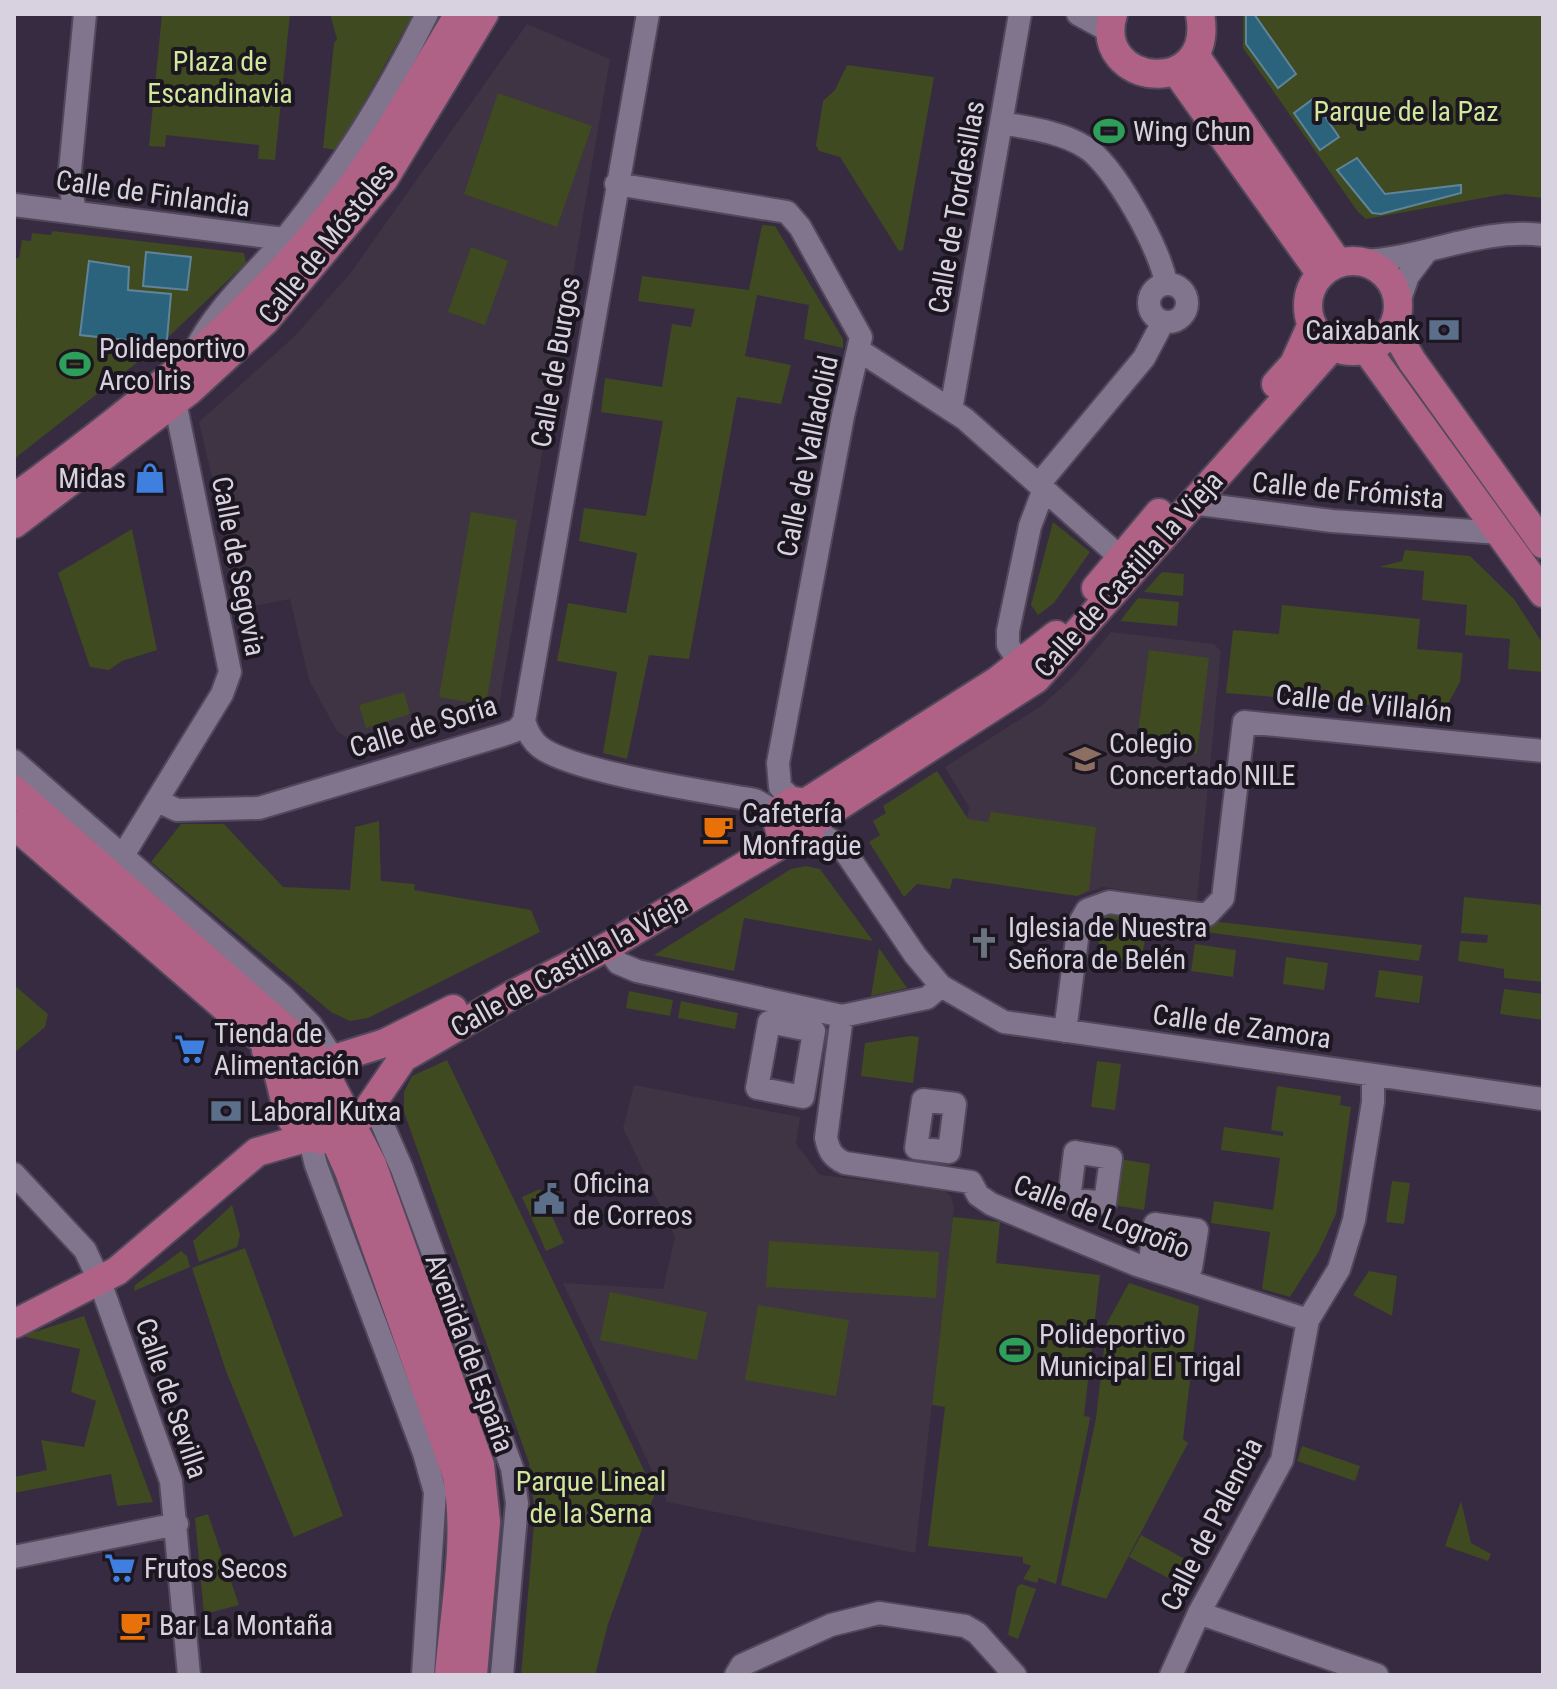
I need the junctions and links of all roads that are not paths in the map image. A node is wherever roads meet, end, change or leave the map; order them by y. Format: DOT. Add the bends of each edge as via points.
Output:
graph roads {
  1 [pos="85,14"];
  2 [pos="427,14"];
  3 [pos="459,14"];
  4 [pos="484,14"];
  5 [pos="648,14"];
  6 [pos="1020,14"];
  7 [pos="1078,14"];
  8 [pos="1200,14"];
  9 [pos="1112,23"];
  10 [pos="1186,63"];
  11 [pos="1002,123"];
  12 [pos="616,184"];
  13 [pos="14,205"];
  14 [pos="75,211"];
  15 [pos="1543,235"];
  16 [pos="284,239"];
  17 [pos="1427,251"];
  18 [pos="1340,266"];
  19 [pos="1396,315"];
  20 [pos="1312,324"];
  21 [pos="1333,346"];
  22 [pos="1366,349"];
  23 [pos="860,351"];
  24 [pos="185,368"];
  25 [pos="175,402"];
  26 [pos="951,410"];
  27 [pos="1041,487"];
  28 [pos="14,498"];
  29 [pos="1192,503"];
  30 [pos="14,524"];
  31 [pos="1500,533"];
  32 [pos="1543,544"];
  33 [pos="1120,557"];
  34 [pos="1543,593"];
  35 [pos="1020,664"];
  36 [pos="524,721"];
  37 [pos="1543,751"];
  38 [pos="14,761"];
  39 [pos="14,790"];
  40 [pos="158,801"];
  41 [pos="797,818"];
  42 [pos="14,825"];
  43 [pos="122,857"];
  44 [pos="607,947"];
  45 [pos="941,986"];
  46 [pos="842,1016"];
  47 [pos="251,1030"];
  48 [pos="1065,1031"];
  49 [pos="321,1059"];
  50 [pos="1373,1075"];
  51 [pos="283,1094"];
  52 [pos="1543,1099"];
  53 [pos="351,1119"];
  54 [pos="257,1152"];
  55 [pos="316,1165"];
  56 [pos="14,1174"];
  57 [pos="100,1282"];
  58 [pos="1308,1320"];
  59 [pos="14,1324"];
  60 [pos="177,1524"];
  61 [pos="14,1557"];
  62 [pos="1199,1613"];
  63 [pos="189,1675"];
  64 [pos="423,1675"];
  65 [pos="449,1675"];
  66 [pos="473,1675"];
  67 [pos="502,1675"];
  68 [pos="736,1675"];
  69 [pos="1015,1675"];
  70 [pos="1171,1675"];
  71 [pos="1377,1675"];
  1 -- 14 [label="street" via="69,181"];
  2 -- 16 [label="street, Calle de Móstoles" via="387,96"];
  3 -- 24 [label="main road, Calle de Móstoles" via="351,188 287,267"];
  4 -- 25 [label="main road, Calle de Móstoles" via="384,179 349,223 265,321"];
  5 -- 12 [label="street, Calle de Burgos"];
  6 -- 11 [label="street, Calle de Tordesillas"];
  7 -- 9 [label="street"];
  8 -- 10 [label="main road" via="1201,42"];
  9 -- 10 [label="main road" via="1115,50 1141,73 1159,76"];
  10 -- 18 [label="main road"];
  11 -- 26 [label="street, Calle de Tordesillas"];
  11 -- 27 [label="street" via="1063,137 1089,149 1154,243 1166,284 1153,291 1149,305 1163,322 1144,358"];
  12 -- 23 [label="street, Calle de Valladolid" via="787,212 861,337"];
  12 -- 36 [label="street, Calle de Burgos"];
  13 -- 14 [label="street, Calle de Finlandia"];
  14 -- 16 [label="street, Calle de Finlandia"];
  15 -- 17 [label="street" via="1512,231 1474,236"];
  16 -- 24 [label="street, Calle de Móstoles" via="210,321"];
  17 -- 18 [label="street"];
  17 -- 19 [label="street" via="1408,276"];
  18 -- 19 [label="main road" via="1387,275"];
  18 -- 20 [label="main road" via="1309,297"];
  19 -- 22 [label="main road" via="1377,345"];
  19 -- 32 [label="main road" via="1412,361"];
  20 -- 21 [label="main road"];
  20 -- 33 [label="main road, Calle de Castilla la Vieja" via="1294,364"];
  21 -- 22 [label="main road"];
  21 -- 29 [label="main road, Calle de Castilla la Vieja"];
  22 -- 31 [label="main road"];
  23 -- 26 [label="street"];
  23 -- 41 [label="street, Calle de Valladolid" via="778,763 780,787"];
  24 -- 28 [label="main road, Calle de Móstoles"];
  25 -- 30 [label="main road, Calle de Móstoles"];
  25 -- 40 [label="street, Calle de Segovia" via="230,672"];
  26 -- 27 [label="street"];
  27 -- 33 [label="street"];
  27 -- 35 [label="street" via="1008,631 1008,645"];
  29 -- 31 [label="street, Calle de Frómista" via="1332,521"];
  29 -- 41 [label="main road, Calle de Castilla la Vieja" via="1036,679"];
  31 -- 34 [label="main road"];
  33 -- 35 [label="main road, Calle de Castilla la Vieja" via="1058,634"];
  35 -- 41 [label="main road, Calle de Castilla la Vieja"];
  36 -- 40 [label="street, Calle de Soria" via="503,735 259,808 177,810"];
  36 -- 41 [label="street, Calle de Soria" via="542,748 580,763 755,800"];
  37 -- 48 [label="street, Calle de Villalón" via="1244,722 1223,898 1207,915 1109,902 1087,910 1079,924"];
  38 -- 43 [label="street, Avenida de España"];
  39 -- 49 [label="main road, Avenida de España"];
  40 -- 43 [label="street, Calle de Segovia"];
  41 -- 44 [label="main road, Calle de Castilla la Vieja" via="759,857"];
  41 -- 45 [label="street, Calle de Zamora" via="842,847"];
  41 -- 49 [label="main road, Calle de Castilla la Vieja" via="599,933 385,1043"];
  42 -- 47 [label="main road, Avenida de España"];
  43 -- 49 [label="street, Avenida de España" via="282,995 311,1025"];
  44 -- 46 [label="street" via="618,963 637,971"];
  44 -- 53 [label="main road, Calle de Castilla la Vieja" via="403,1058"];
  45 -- 46 [label="street" via="927,998"];
  45 -- 48 [label="street, Calle de Zamora" via="1004,1022"];
  46 -- 58 [label="street, Calle de Logroño" via="826,1138 836,1158 971,1182 978,1195 1001,1209 1137,1265"];
  47 -- 49 [label="main road, Avenida de España"];
  47 -- 51 [label="main road, Avenida de España" via="272,1057"];
  48 -- 50 [label="street, Calle de Zamora"];
  49 -- 51 [label="main road"];
  49 -- 53 [label="main road, Avenida de España"];
  49 -- 53 [label="main road, Avenida de España" via="355,1067"];
  50 -- 52 [label="street, Calle de Zamora"];
  50 -- 58 [label="street, Calle de Palencia" via="1354,1220 1339,1269"];
  51 -- 53 [label="main road, Avenida de España" via="292,1124"];
  51 -- 54 [label="main road"];
  53 -- 54 [label="main road"];
  53 -- 55 [label="street, Avenida de España"];
  53 -- 65 [label="main road, Avenida de España" via="461,1498"];
  53 -- 66 [label="main road, Avenida de España" via="480,1465 486,1522"];
  53 -- 67 [label="street, Avenida de España" via="402,1169 512,1468 517,1503"];
  54 -- 55 [label="street" via="303,1154"];
  54 -- 57 [label="main road"];
  55 -- 64 [label="street, Avenida de España" via="435,1492"];
  56 -- 57 [label="street, Calle de Sevilla" via="85,1250"];
  57 -- 59 [label="main road"];
  57 -- 60 [label="street, Calle de Sevilla" via="171,1481"];
  58 -- 62 [label="street, Calle de Palencia" via="1282,1460"];
  60 -- 61 [label="street"];
  60 -- 63 [label="street, Calle de Sevilla"];
  62 -- 70 [label="street, Calle de Palencia"];
  62 -- 71 [label="street"];
  68 -- 69 [label="street" via="742,1665 831,1625 879,1613 965,1626"];
}
